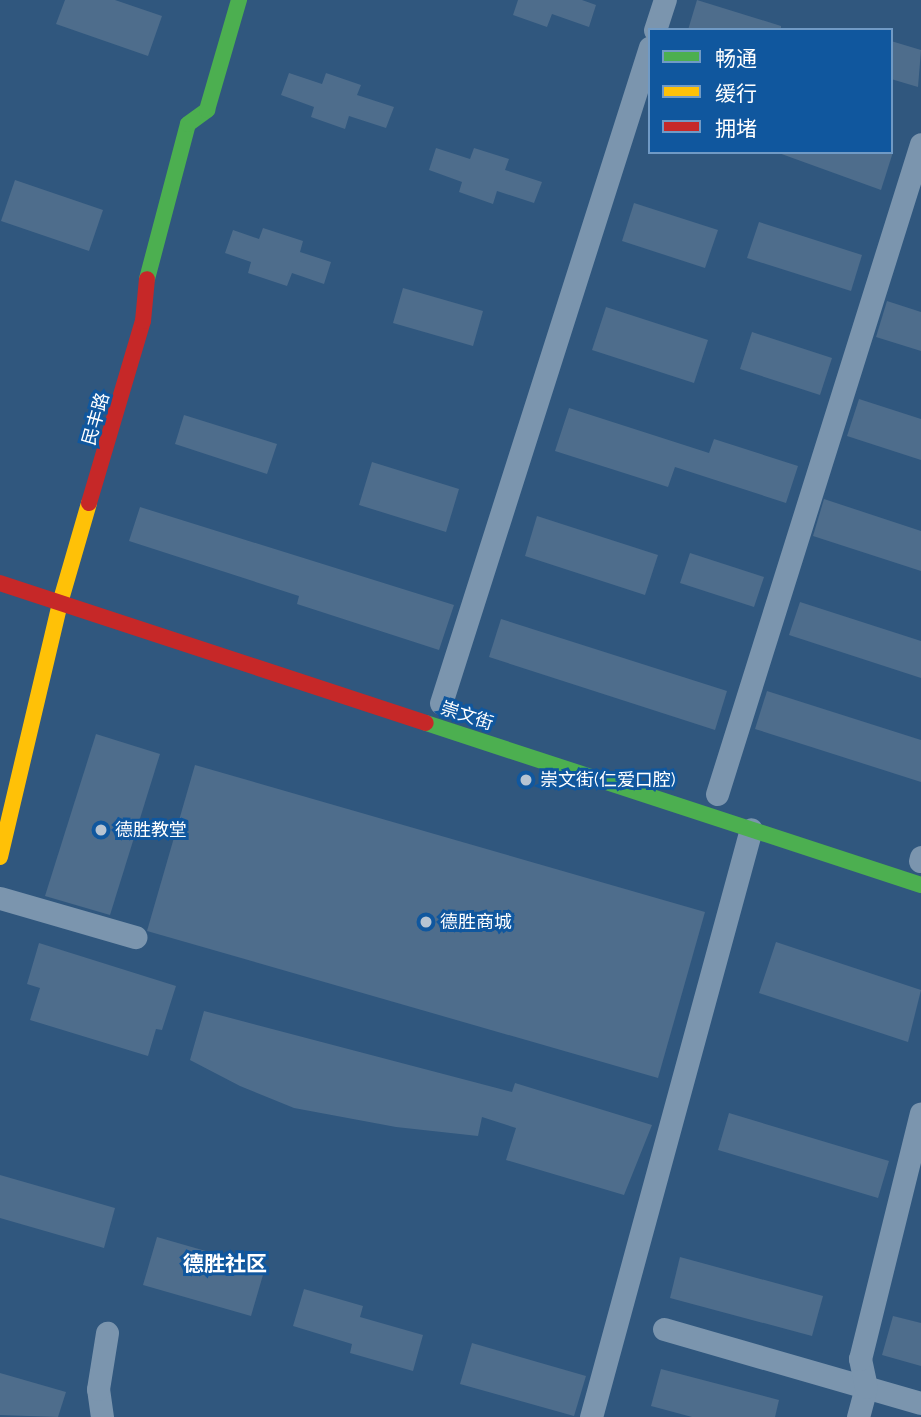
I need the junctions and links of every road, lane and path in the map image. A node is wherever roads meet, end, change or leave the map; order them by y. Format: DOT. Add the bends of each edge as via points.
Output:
graph roads {
  1 [pos="239,0"];
  2 [pos="665,0"];
  3 [pos="656,28"];
  4 [pos="648,53"];
  5 [pos="921,144"];
  6 [pos="45,574"];
  7 [pos="0,583"];
  8 [pos="75,583"];
  9 [pos="60,603"];
  10 [pos="441,704"];
  11 [pos="717,794"];
  12 [pos="751,829"];
  13 [pos="0,857"];
  14 [pos="921,885"];
  15 [pos="0,898"];
  16 [pos="135,937"];
  17 [pos="921,1113"];
  18 [pos="664,1329"];
  19 [pos="107,1333"];
  20 [pos="866,1387"];
  21 [pos="921,1403"];
  22 [pos="102,1417"];
  23 [pos="591,1417"];
  24 [pos="858,1417"];
  1 -- 8 [label="street, 民丰路" via="207,110 188,124 148,264 143,321"];
  2 -- 3 [label="street"];
  4 -- 10 [label="street"];
  5 -- 11 [label="street"];
  6 -- 8 [label="street"];
  7 -- 9 [label="street, 崇文街"];
  8 -- 9 [label="street, 民丰路"];
  9 -- 12 [label="street, 崇文街"];
  9 -- 13 [label="street, 民丰路"];
  12 -- 14 [label="street, 崇文街"];
  12 -- 23 [label="street"];
  15 -- 16 [label="street"];
  17 -- 20 [label="street" via="860,1359"];
  18 -- 20 [label="street"];
  19 -- 22 [label="street" via="98,1389"];
  20 -- 21 [label="street"];
  20 -- 24 [label="street"];
}
